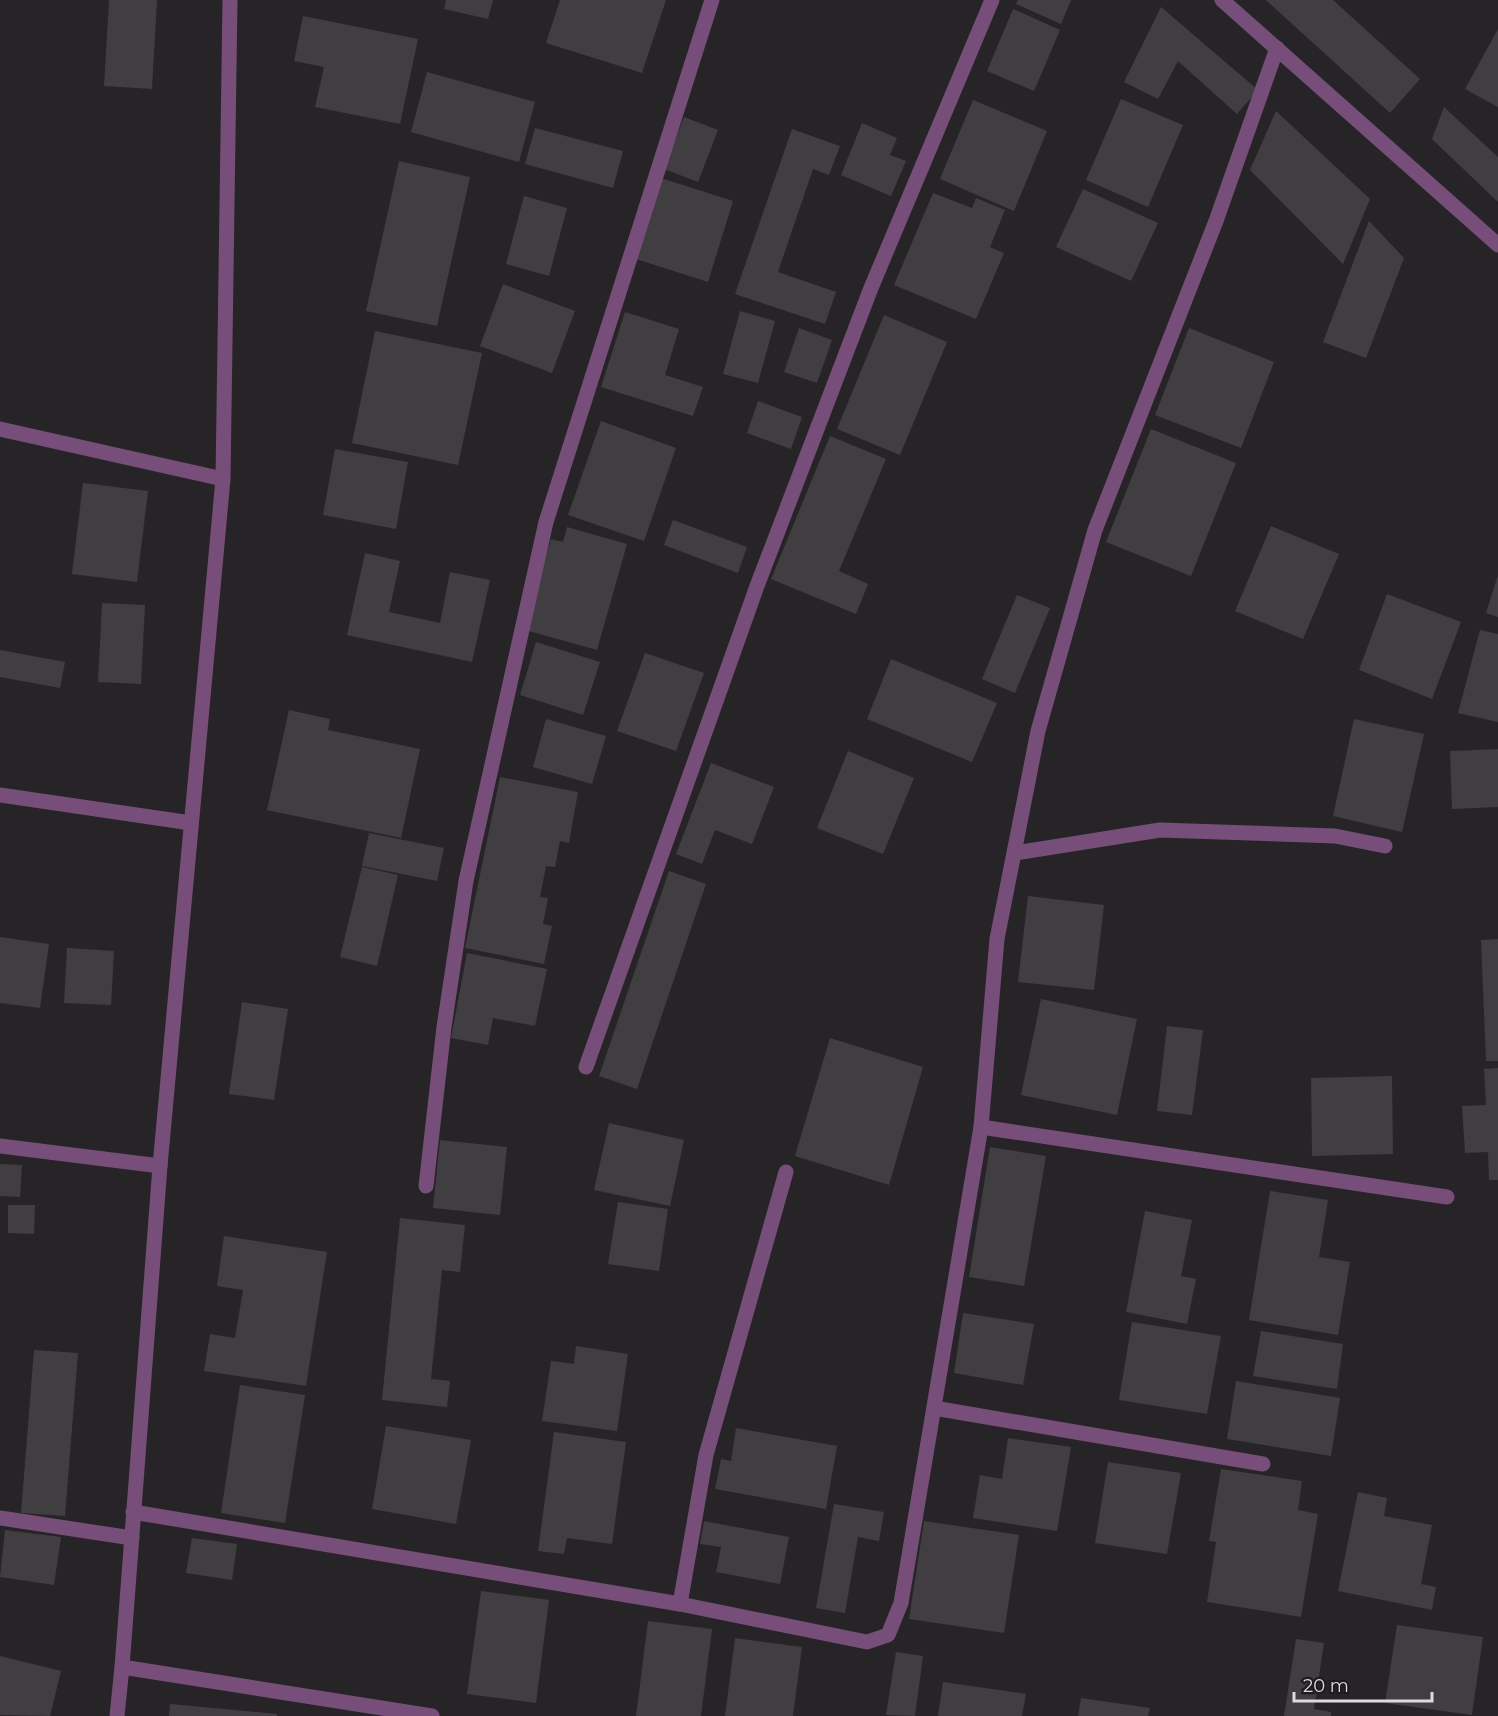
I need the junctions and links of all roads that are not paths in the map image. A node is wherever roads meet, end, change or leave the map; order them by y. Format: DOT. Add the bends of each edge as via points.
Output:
graph roads {
  1 [pos="230,0"];
  2 [pos="712,0"];
  3 [pos="992,0"];
  4 [pos="1222,0"];
  5 [pos="1277,48"];
  6 [pos="1498,245"];
  7 [pos="0,429"];
  8 [pos="223,479"];
  9 [pos="0,795"];
  10 [pos="191,823"];
  11 [pos="1385,846"];
  12 [pos="1015,853"];
  13 [pos="586,1067"];
  14 [pos="981,1127"];
  15 [pos="0,1146"];
  16 [pos="160,1166"];
  17 [pos="786,1172"];
  18 [pos="426,1186"];
  19 [pos="1447,1197"];
  20 [pos="934,1408"];
  21 [pos="1263,1464"];
  22 [pos="133,1512"];
  23 [pos="0,1518"];
  24 [pos="132,1538"];
  25 [pos="680,1604"];
  26 [pos="122,1667"];
  27 [pos="117,1716"];
  28 [pos="432,1716"];
  1 -- 8 [label="street"];
  2 -- 18 [label="street" via="546,522 466,881"];
  3 -- 13 [label="street" via="871,288 756,586"];
  4 -- 5 [label="street"];
  5 -- 6 [label="street"];
  5 -- 12 [label="street" via="1216,221 1095,530 1038,731"];
  7 -- 8 [label="street"];
  8 -- 10 [label="street"];
  9 -- 10 [label="street"];
  10 -- 16 [label="street"];
  11 -- 12 [label="street" via="1335,836 1160,830"];
  12 -- 14 [label="street" via="997,939"];
  14 -- 19 [label="street"];
  14 -- 20 [label="street"];
  15 -- 16 [label="street"];
  16 -- 22 [label="street"];
  17 -- 25 [label="street" via="706,1455"];
  20 -- 21 [label="street"];
  20 -- 25 [label="street" via="901,1602 888,1635 867,1642"];
  22 -- 24 [label="street"];
  22 -- 25 [label="street"];
  23 -- 24 [label="street"];
  24 -- 26 [label="street"];
  26 -- 27 [label="street"];
  26 -- 28 [label="street"];
}
